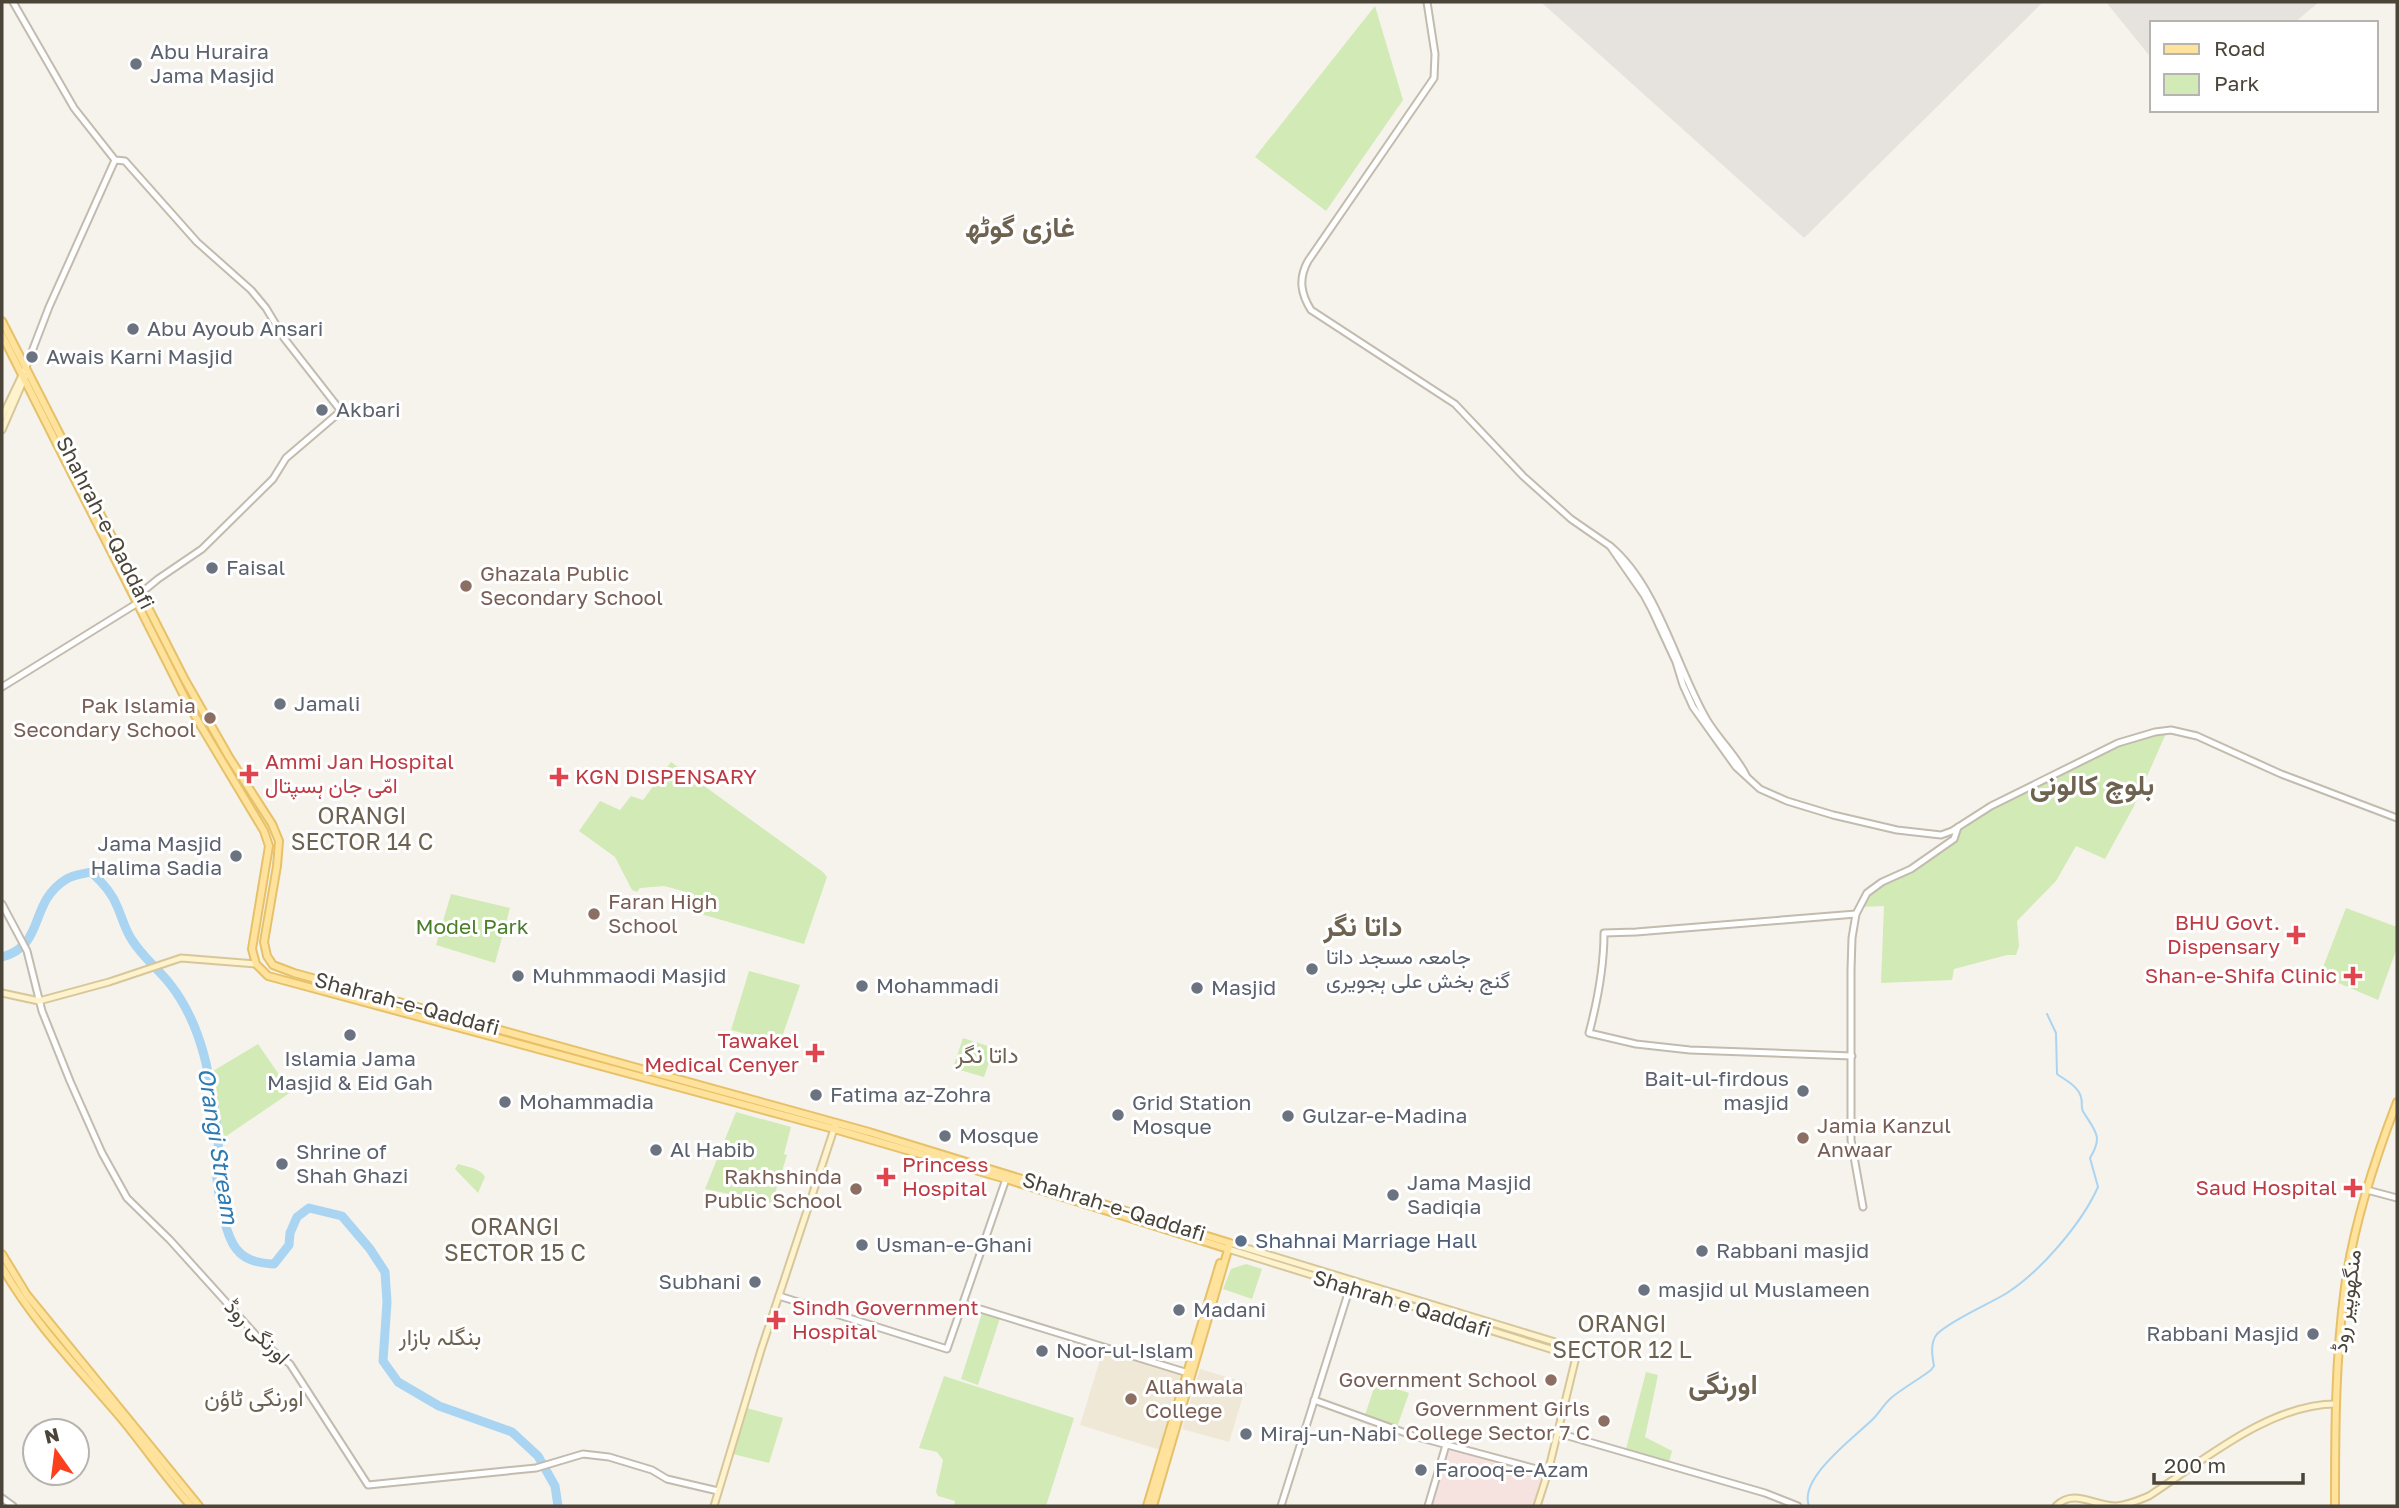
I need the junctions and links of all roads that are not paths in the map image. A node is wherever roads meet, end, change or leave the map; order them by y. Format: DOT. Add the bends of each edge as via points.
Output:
graph roads {
  1 [pos="13,2"];
  2 [pos="1427,2"];
  3 [pos="115,160"];
  4 [pos="2,321"];
  5 [pos="2,335"];
  6 [pos="24,373"];
  7 [pos="2,417"];
  8 [pos="2,430"];
  9 [pos="141,593"];
  10 [pos="136,604"];
  11 [pos="2,687"];
  12 [pos="2397,818"];
  13 [pos="1958,827"];
  14 [pos="2,904"];
  15 [pos="1856,915"];
  16 [pos="256,964"];
  17 [pos="2,993"];
  18 [pos="371,998"];
  19 [pos="39,1001"];
  20 [pos="1852,1056"];
  21 [pos="2397,1102"];
  22 [pos="835,1126"];
  23 [pos="1006,1179"];
  24 [pos="2367,1191"];
  25 [pos="2397,1198"];
  26 [pos="1863,1207"];
  27 [pos="1227,1245"];
  28 [pos="2,1254"];
  29 [pos="2,1268"];
  30 [pos="1350,1287"];
  31 [pos="779,1296"];
  32 [pos="964,1304"];
  33 [pos="1578,1349"];
  34 [pos="1576,1357"];
  35 [pos="1190,1373"];
  36 [pos="1314,1400"];
  37 [pos="2336,1404"];
  38 [pos="1558,1433"];
  39 [pos="1446,1445"];
  40 [pos="1548,1472"];
  41 [pos="718,1491"];
  42 [pos="2,1498"];
  43 [pos="13,1506"];
  44 [pos="191,1506"];
  45 [pos="199,1506"];
  46 [pos="714,1506"];
  47 [pos="1147,1506"];
  48 [pos="1153,1506"];
  49 [pos="1281,1506"];
  50 [pos="1428,1506"];
  51 [pos="1537,1506"];
  52 [pos="1798,1506"];
  53 [pos="2056,1506"];
  54 [pos="2335,1506"];
  1 -- 3 [label="street" via="74,108"];
  2 -- 13 [label="street" via="1434,78 1308,261 1302,292 1311,310 1455,404 1523,477 1610,546 1648,603 1693,707 1736,767 1760,789 1833,815 1914,833 1941,835"];
  3 -- 6 [label="street"];
  3 -- 9 [label="street" via="125,161 197,242 251,290 341,411 286,458 274,479 202,549"];
  4 -- 6 [label="main road, Shahrah-e-Qaddafi"];
  5 -- 6 [label="main road, Shahrah-e-Qaddafi"];
  6 -- 7 [label="main road"];
  6 -- 8 [label="main road"];
  6 -- 9 [label="main road, Shahrah-e-Qaddafi"];
  6 -- 10 [label="main road, Shahrah-e-Qaddafi"];
  9 -- 10 [label="street"];
  9 -- 18 [label="main road, Shahrah-e-Qaddafi" via="279,841 264,942 267,956 273,965"];
  10 -- 11 [label="street"];
  10 -- 16 [label="main road, Shahrah-e-Qaddafi" via="269,846 252,949"];
  12 -- 13 [label="street" via="2197,736 2171,730 2119,743"];
  13 -- 15 [label="street" via="1954,838 1867,893"];
  14 -- 19 [label="street, اورنگی روڈ" via="27,951"];
  15 -- 20 [label="street"];
  15 -- 20 [label="street" via="1604,933 1601,984 1589,1033 1636,1044 1690,1049"];
  16 -- 18 [label="main road, Shahrah-e-Qaddafi" via="268,976"];
  16 -- 19 [label="main road" via="181,958"];
  17 -- 19 [label="main road"];
  18 -- 22 [label="main road, Shahrah-e-Qaddafi"];
  19 -- 41 [label="street, اورنگی روڈ" via="86,1118 127,1198 264,1344 290,1364 368,1485 536,1468 583,1454 609,1457 667,1479"];
  20 -- 26 [label="street" via="1851,1140"];
  21 -- 24 [label="main road, منگھوپیر روڈ"];
  22 -- 23 [label="main road, Shahrah-e-Qaddafi"];
  22 -- 27 [label="main road, Shahrah-e-Qaddafi"];
  22 -- 31 [label="main road"];
  23 -- 27 [label="main road, Shahrah-e-Qaddafi"];
  23 -- 32 [label="street"];
  24 -- 25 [label="street"];
  24 -- 37 [label="main road, منگھوپیر روڈ" via="2346,1284"];
  27 -- 30 [label="main road, Shahrah e Qaddafi"];
  27 -- 33 [label="main road, Shahrah e Qaddafi"];
  27 -- 35 [label="main road"];
  28 -- 45 [label="main road" via="27,1295"];
  29 -- 44 [label="main road"];
  30 -- 34 [label="main road, Shahrah e Qaddafi"];
  30 -- 36 [label="street"];
  31 -- 32 [label="street" via="947,1349"];
  31 -- 41 [label="main road"];
  32 -- 35 [label="street"];
  33 -- 34 [label="street"];
  34 -- 38 [label="main road"];
  35 -- 47 [label="main road"];
  35 -- 48 [label="main road"];
  36 -- 39 [label="street"];
  36 -- 49 [label="street"];
  37 -- 53 [label="main road" via="2300,1409 2267,1422 2135,1502 2116,1506 2077,1497"];
  37 -- 54 [label="main road, منگھوپیر روڈ"];
  38 -- 40 [label="main road"];
  38 -- 52 [label="street"];
  39 -- 40 [label="street"];
  39 -- 50 [label="street"];
  40 -- 51 [label="main road"];
  41 -- 46 [label="main road"];
  42 -- 43 [label="street"];
}
